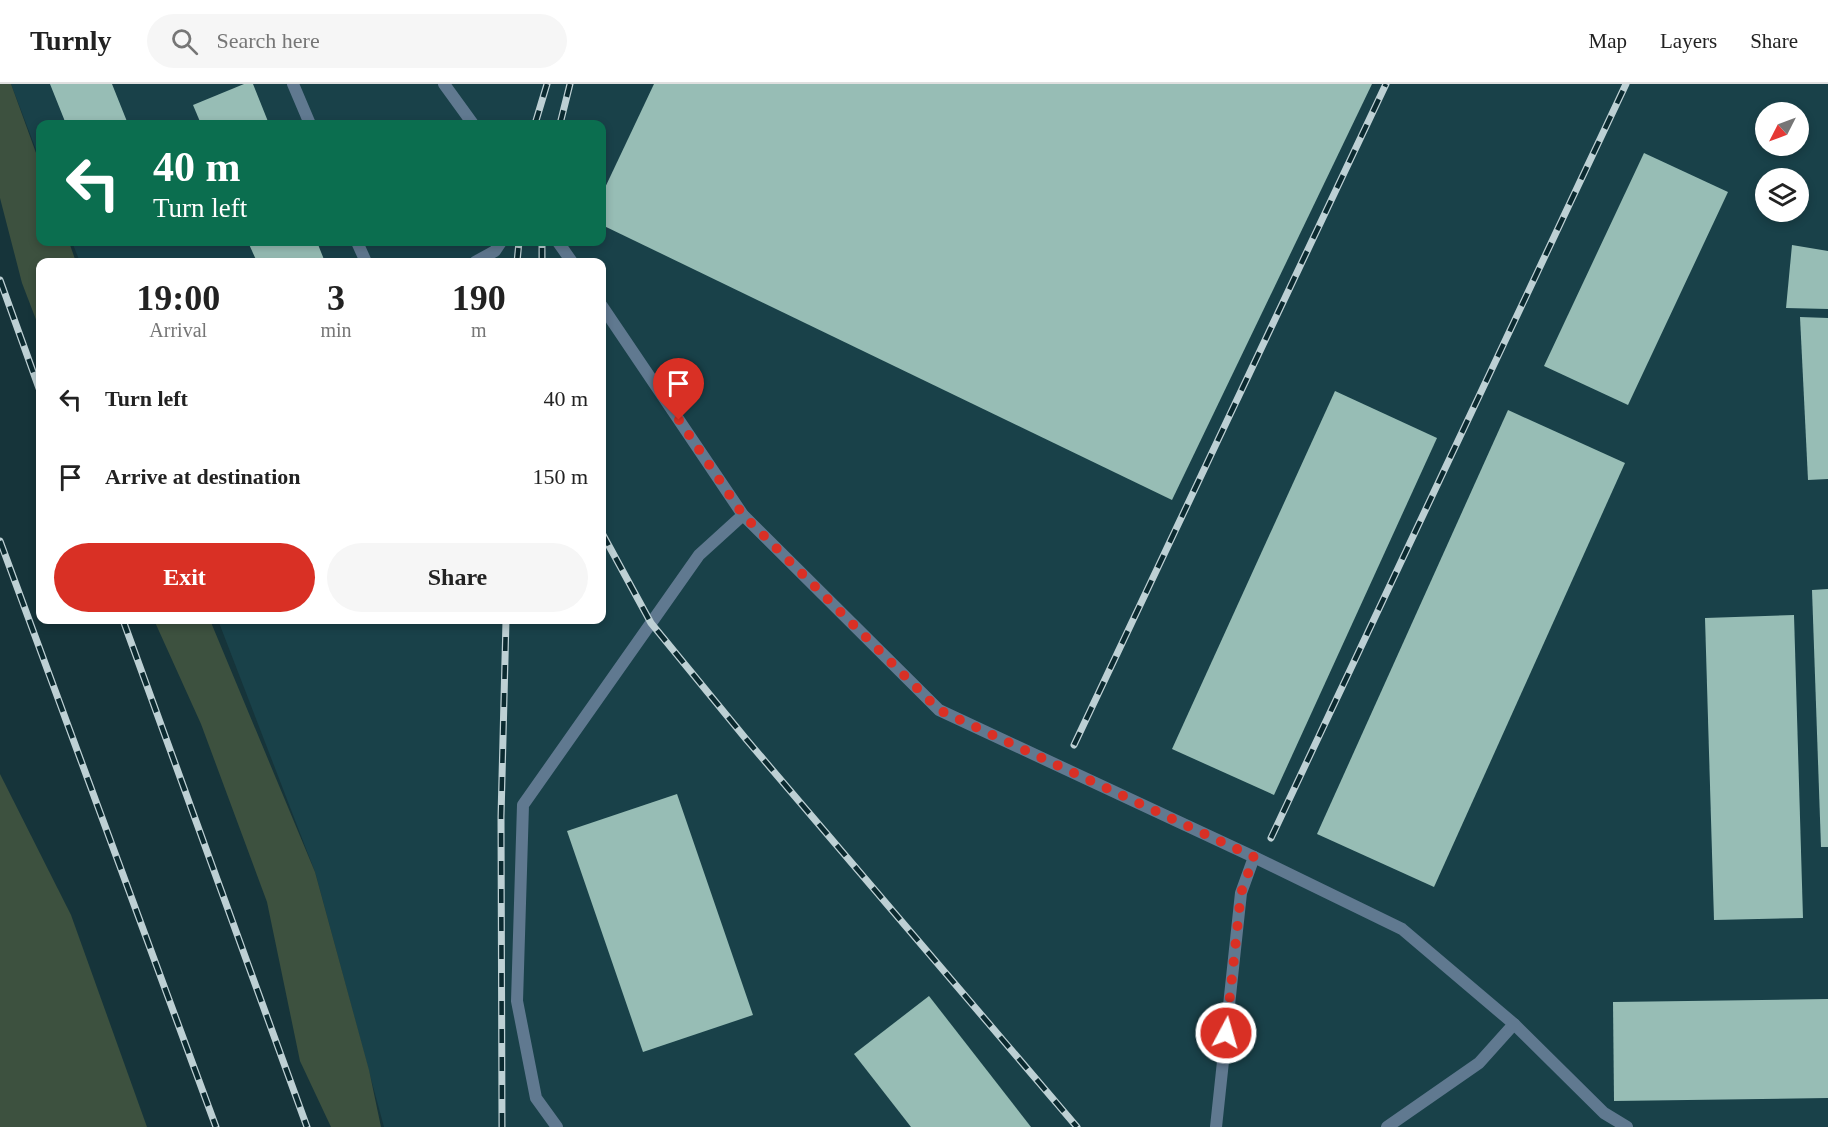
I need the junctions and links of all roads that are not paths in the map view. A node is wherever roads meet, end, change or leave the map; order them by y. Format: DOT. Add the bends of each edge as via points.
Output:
graph roads {
  1 [pos="293,84"];
  2 [pos="444,84"];
  3 [pos="308,120"];
  4 [pos="470,120"];
  5 [pos="498,246"];
  6 [pos="482,258"];
  7 [pos="606,312"];
  8 [pos="743,515"];
  9 [pos="1254,857"];
  10 [pos="1514,1024"];
  11 [pos="1625,1126"];
  12 [pos="557,1127"];
  13 [pos="1216,1127"];
  14 [pos="1387,1127"];
  1 -- 3 [label="lane"];
  2 -- 4 [label="lane"];
  5 -- 6 [label="lane"];
  7 -- 8 [label="lane"];
  8 -- 9 [label="lane" via="939,710"];
  8 -- 12 [label="lane" via="699,555 523,805 517,1001 536,1098"];
  9 -- 10 [label="lane" via="1402,929"];
  9 -- 13 [label="lane" via="1241,893"];
  10 -- 11 [label="lane" via="1604,1113"];
  10 -- 14 [label="lane" via="1479,1064"];
}
